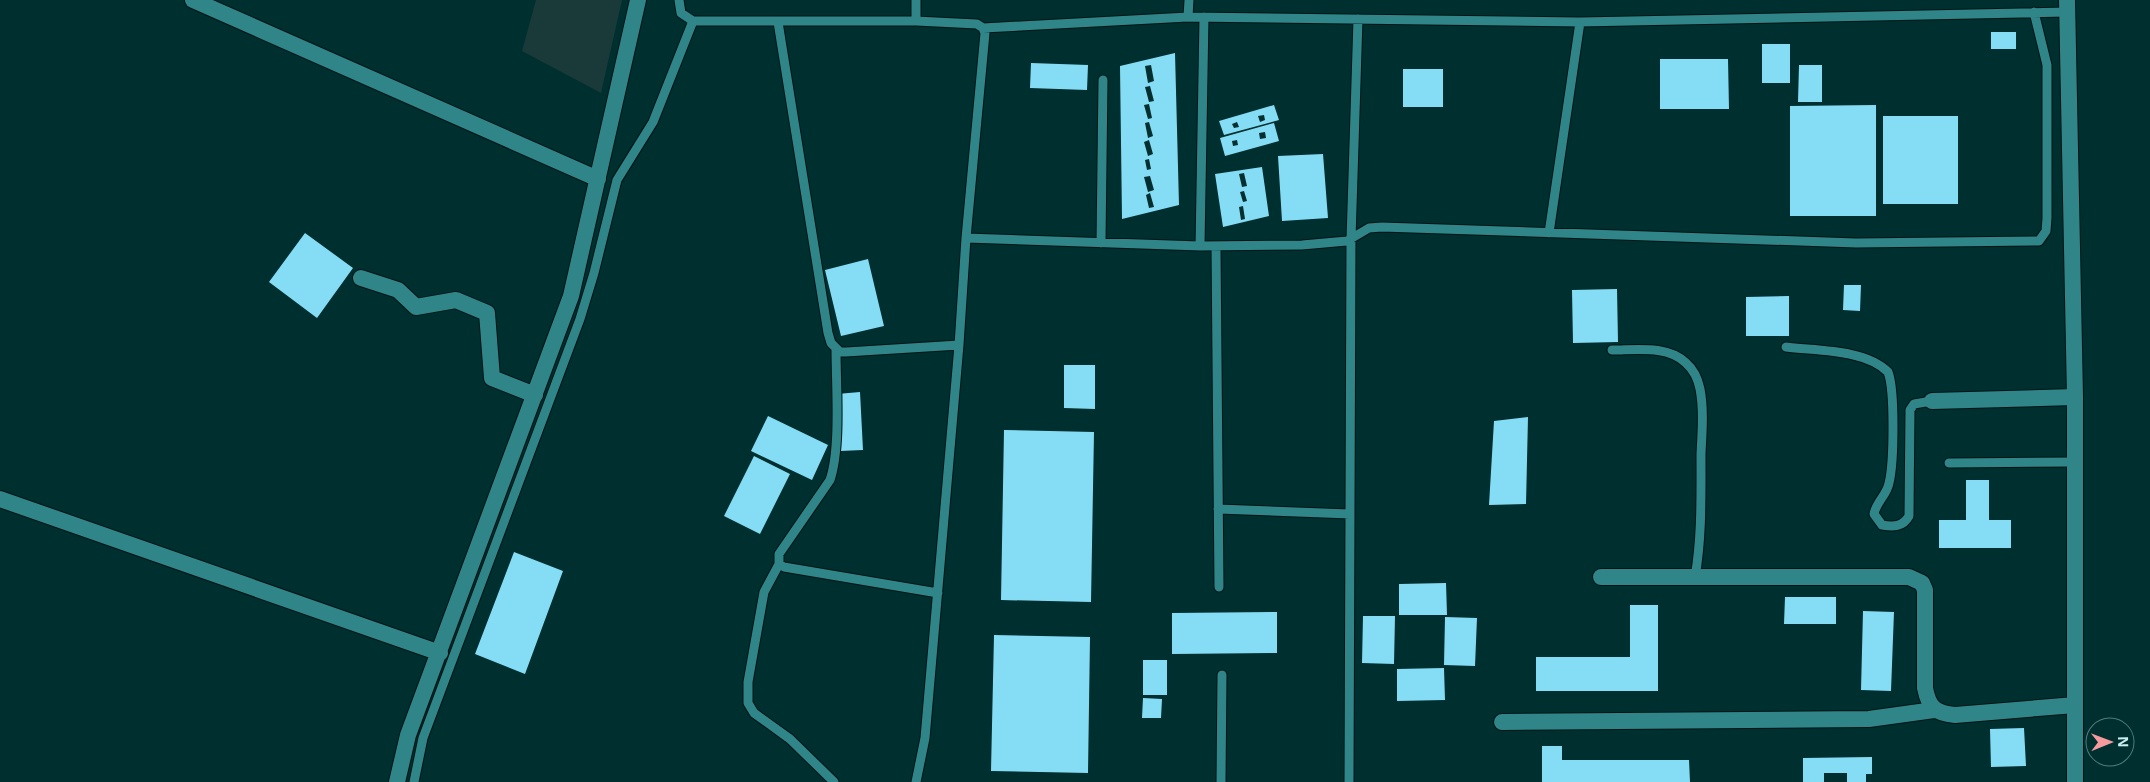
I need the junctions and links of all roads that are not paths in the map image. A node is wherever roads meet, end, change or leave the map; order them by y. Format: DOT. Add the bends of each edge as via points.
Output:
graph roads {
  1 [pos="193,0"];
  2 [pos="638,0"];
  3 [pos="679,0"];
  4 [pos="916,0"];
  5 [pos="1189,0"];
  6 [pos="2067,6"];
  7 [pos="2034,12"];
  8 [pos="1188,17"];
  9 [pos="1204,18"];
  10 [pos="1358,19"];
  11 [pos="693,21"];
  12 [pos="916,21"];
  13 [pos="778,22"];
  14 [pos="1580,22"];
  15 [pos="983,28"];
  16 [pos="1102,80"];
  17 [pos="598,179"];
  18 [pos="1549,233"];
  19 [pos="966,238"];
  20 [pos="1352,240"];
  21 [pos="1101,243"];
  22 [pos="1200,246"];
  23 [pos="1216,246"];
  24 [pos="361,278"];
  25 [pos="959,345"];
  26 [pos="1786,347"];
  27 [pos="836,349"];
  28 [pos="1612,350"];
  29 [pos="536,395"];
  30 [pos="2075,397"];
  31 [pos="1932,401"];
  32 [pos="2075,462"];
  33 [pos="1949,463"];
  34 [pos="0,499"];
  35 [pos="1218,509"];
  36 [pos="1350,514"];
  37 [pos="778,564"];
  38 [pos="1601,577"];
  39 [pos="1695,577"];
  40 [pos="1219,587"];
  41 [pos="938,593"];
  42 [pos="440,652"];
  43 [pos="1222,675"];
  44 [pos="2074,705"];
  45 [pos="1934,710"];
  46 [pos="1502,722"];
  47 [pos="397,782"];
  48 [pos="414,782"];
  49 [pos="834,782"];
  50 [pos="916,782"];
  51 [pos="1221,782"];
  52 [pos="1349,782"];
  53 [pos="2075,782"];
  1 -- 17 [label="street"];
  2 -- 17 [label="street"];
  3 -- 11 [label="lane" via="681,13"];
  4 -- 12 [label="lane"];
  5 -- 8 [label="lane"];
  6 -- 7 [label="lane"];
  6 -- 30 [label="street"];
  7 -- 14 [label="lane"];
  7 -- 18 [label="lane" via="2047,65 2047,218 2046,231 2040,241 1856,243"];
  8 -- 9 [label="lane"];
  8 -- 15 [label="lane"];
  9 -- 10 [label="lane"];
  9 -- 22 [label="lane"];
  10 -- 14 [label="lane"];
  10 -- 20 [label="lane"];
  11 -- 13 [label="lane"];
  11 -- 48 [label="lane" via="653,122 616,180 580,319 423,738"];
  12 -- 13 [label="lane"];
  12 -- 15 [label="lane" via="977,24"];
  13 -- 27 [label="lane" via="828,333"];
  14 -- 18 [label="lane"];
  15 -- 19 [label="lane" via="985,38"];
  16 -- 21 [label="lane"];
  17 -- 29 [label="street" via="571,296"];
  18 -- 20 [label="lane" via="1372,228"];
  19 -- 21 [label="lane"];
  19 -- 25 [label="lane"];
  20 -- 23 [label="lane" via="1302,245"];
  20 -- 36 [label="lane"];
  21 -- 22 [label="lane"];
  22 -- 23 [label="lane"];
  23 -- 35 [label="lane"];
  24 -- 29 [label="street" via="398,290 416,307 456,300 487,313 492,378"];
  25 -- 27 [label="lane" via="846,352"];
  25 -- 41 [label="lane"];
  26 -- 31 [label="lane" via="1856,356 1877,363 1888,372 1892,414 1890,476 1886,492 1876,505 1874,514 1882,525 1899,525 1909,516 1910,410 1914,404"];
  27 -- 37 [label="lane" via="833,472 779,554"];
  28 -- 39 [label="lane" via="1667,352 1685,361 1697,378 1702,423"];
  29 -- 42 [label="street"];
  30 -- 31 [label="street"];
  30 -- 32 [label="street"];
  32 -- 33 [label="lane"];
  32 -- 44 [label="street"];
  34 -- 42 [label="street"];
  35 -- 36 [label="lane"];
  35 -- 40 [label="lane"];
  36 -- 52 [label="lane"];
  37 -- 41 [label="lane"];
  37 -- 49 [label="lane" via="764,592 748,682 748,703 754,713 790,739"];
  38 -- 39 [label="street"];
  39 -- 45 [label="street" via="1909,577 1917,580 1925,590 1925,688 1927,700"];
  41 -- 50 [label="lane" via="925,738"];
  42 -- 47 [label="street" via="408,735"];
  43 -- 51 [label="lane"];
  44 -- 45 [label="street" via="1955,714"];
  44 -- 53 [label="street"];
  45 -- 46 [label="street" via="1869,719"];
}
